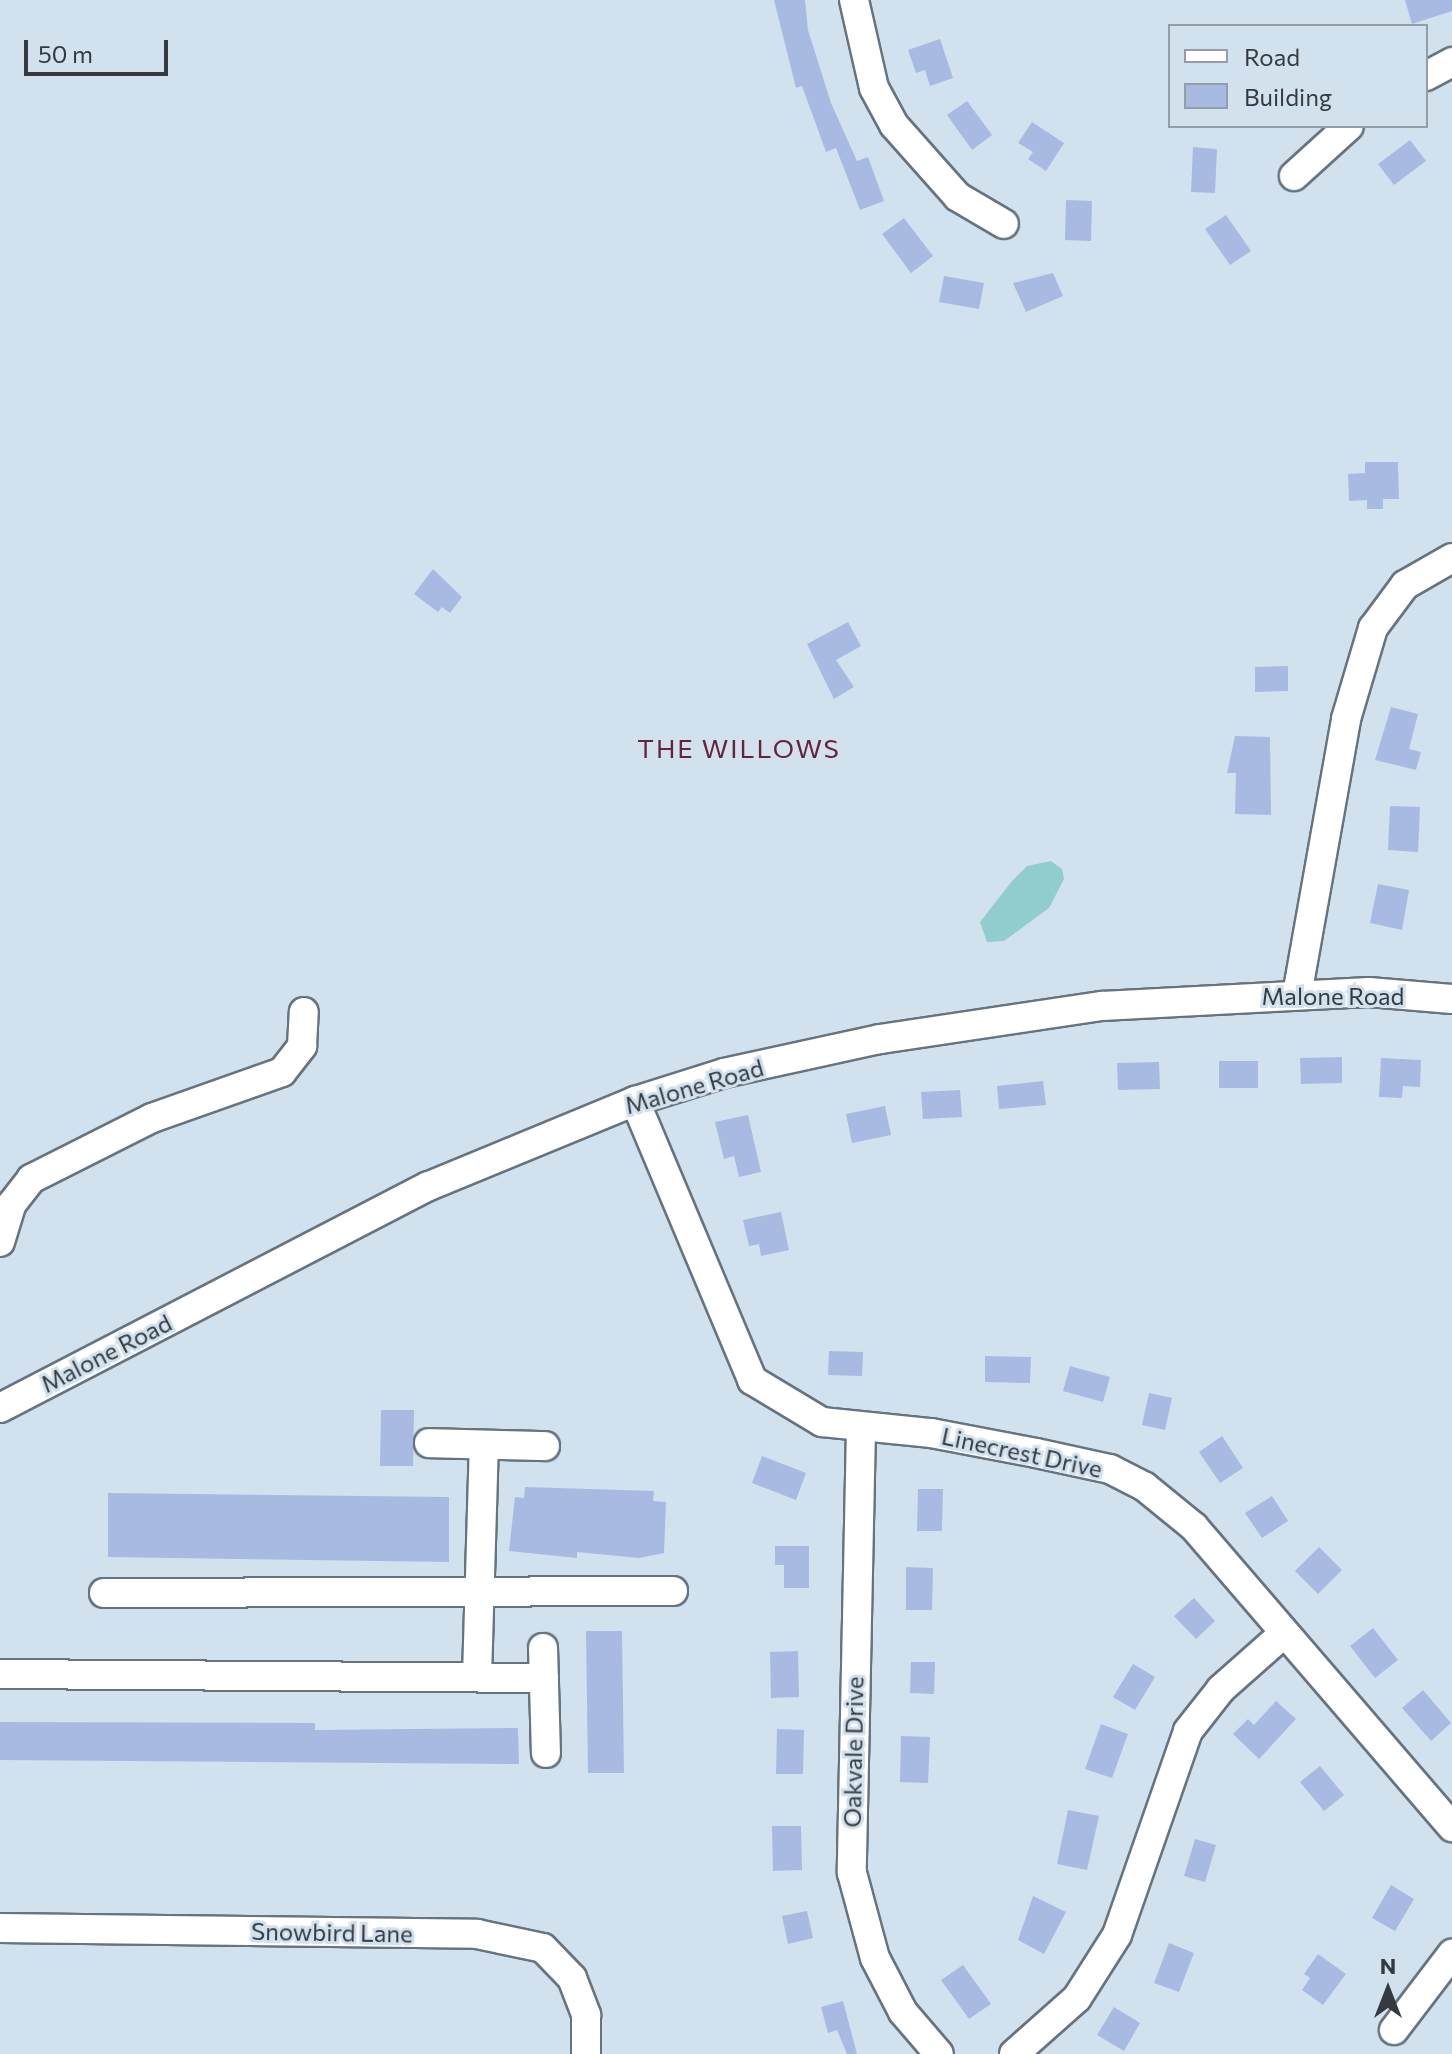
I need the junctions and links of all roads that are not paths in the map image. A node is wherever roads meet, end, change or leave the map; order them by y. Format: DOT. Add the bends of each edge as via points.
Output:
graph roads {
  1 [pos="854,0"];
  2 [pos="1452,62"];
  3 [pos="1428,75"];
  4 [pos="1347,128"];
  5 [pos="1294,176"];
  6 [pos="1004,224"];
  7 [pos="1452,558"];
  8 [pos="1297,995"];
  9 [pos="1452,999"];
  10 [pos="304,1012"];
  11 [pos="635,1101"];
  12 [pos="0,1242"];
  13 [pos="0,1408"];
  14 [pos="861,1428"];
  15 [pos="429,1443"];
  16 [pos="484,1445"];
  17 [pos="545,1446"];
  18 [pos="673,1591"];
  19 [pos="480,1592"];
  20 [pos="104,1593"];
  21 [pos="1282,1635"];
  22 [pos="543,1648"];
  23 [pos="0,1674"];
  24 [pos="477,1677"];
  25 [pos="544,1678"];
  26 [pos="546,1753"];
  27 [pos="1452,1827"];
  28 [pos="0,1928"];
  29 [pos="1452,1954"];
  30 [pos="1394,2030"];
  31 [pos="586,2054"];
  32 [pos="939,2054"];
  33 [pos="1014,2054"];
  1 -- 6 [label="street" via="874,88 894,125 958,197"];
  2 -- 3 [label="street"];
  4 -- 5 [label="street"];
  7 -- 8 [label="street" via="1405,585 1373,628 1346,719"];
  8 -- 9 [label="street, Malone Road" via="1369,992"];
  8 -- 11 [label="street, Malone Road" via="1102,1006 880,1039 724,1073"];
  10 -- 12 [label="street" via="302,1046 282,1072 152,1118 31,1179 11,1205"];
  11 -- 13 [label="street, Malone Road" via="429,1186"];
  11 -- 14 [label="street, Linecrest Drive" via="752,1380 822,1422"];
  14 -- 21 [label="street, Linecrest Drive" via="931,1433 1110,1469 1145,1487 1194,1527"];
  14 -- 32 [label="street, Oakvale Drive" via="852,1873 875,1958 903,2012"];
  15 -- 16 [label="street"];
  16 -- 17 [label="street"];
  16 -- 19 [label="street"];
  18 -- 19 [label="street"];
  19 -- 20 [label="street"];
  19 -- 24 [label="street"];
  21 -- 27 [label="street, Linecrest Drive"];
  21 -- 33 [label="street" via="1221,1689 1188,1731 1117,1935 1077,1998"];
  22 -- 25 [label="street"];
  23 -- 24 [label="street"];
  24 -- 25 [label="street"];
  25 -- 26 [label="street"];
  28 -- 31 [label="street, Snowbird Lane" via="477,1934 530,1945 543,1948 572,1978 586,2015"];
  29 -- 30 [label="street"];
}
